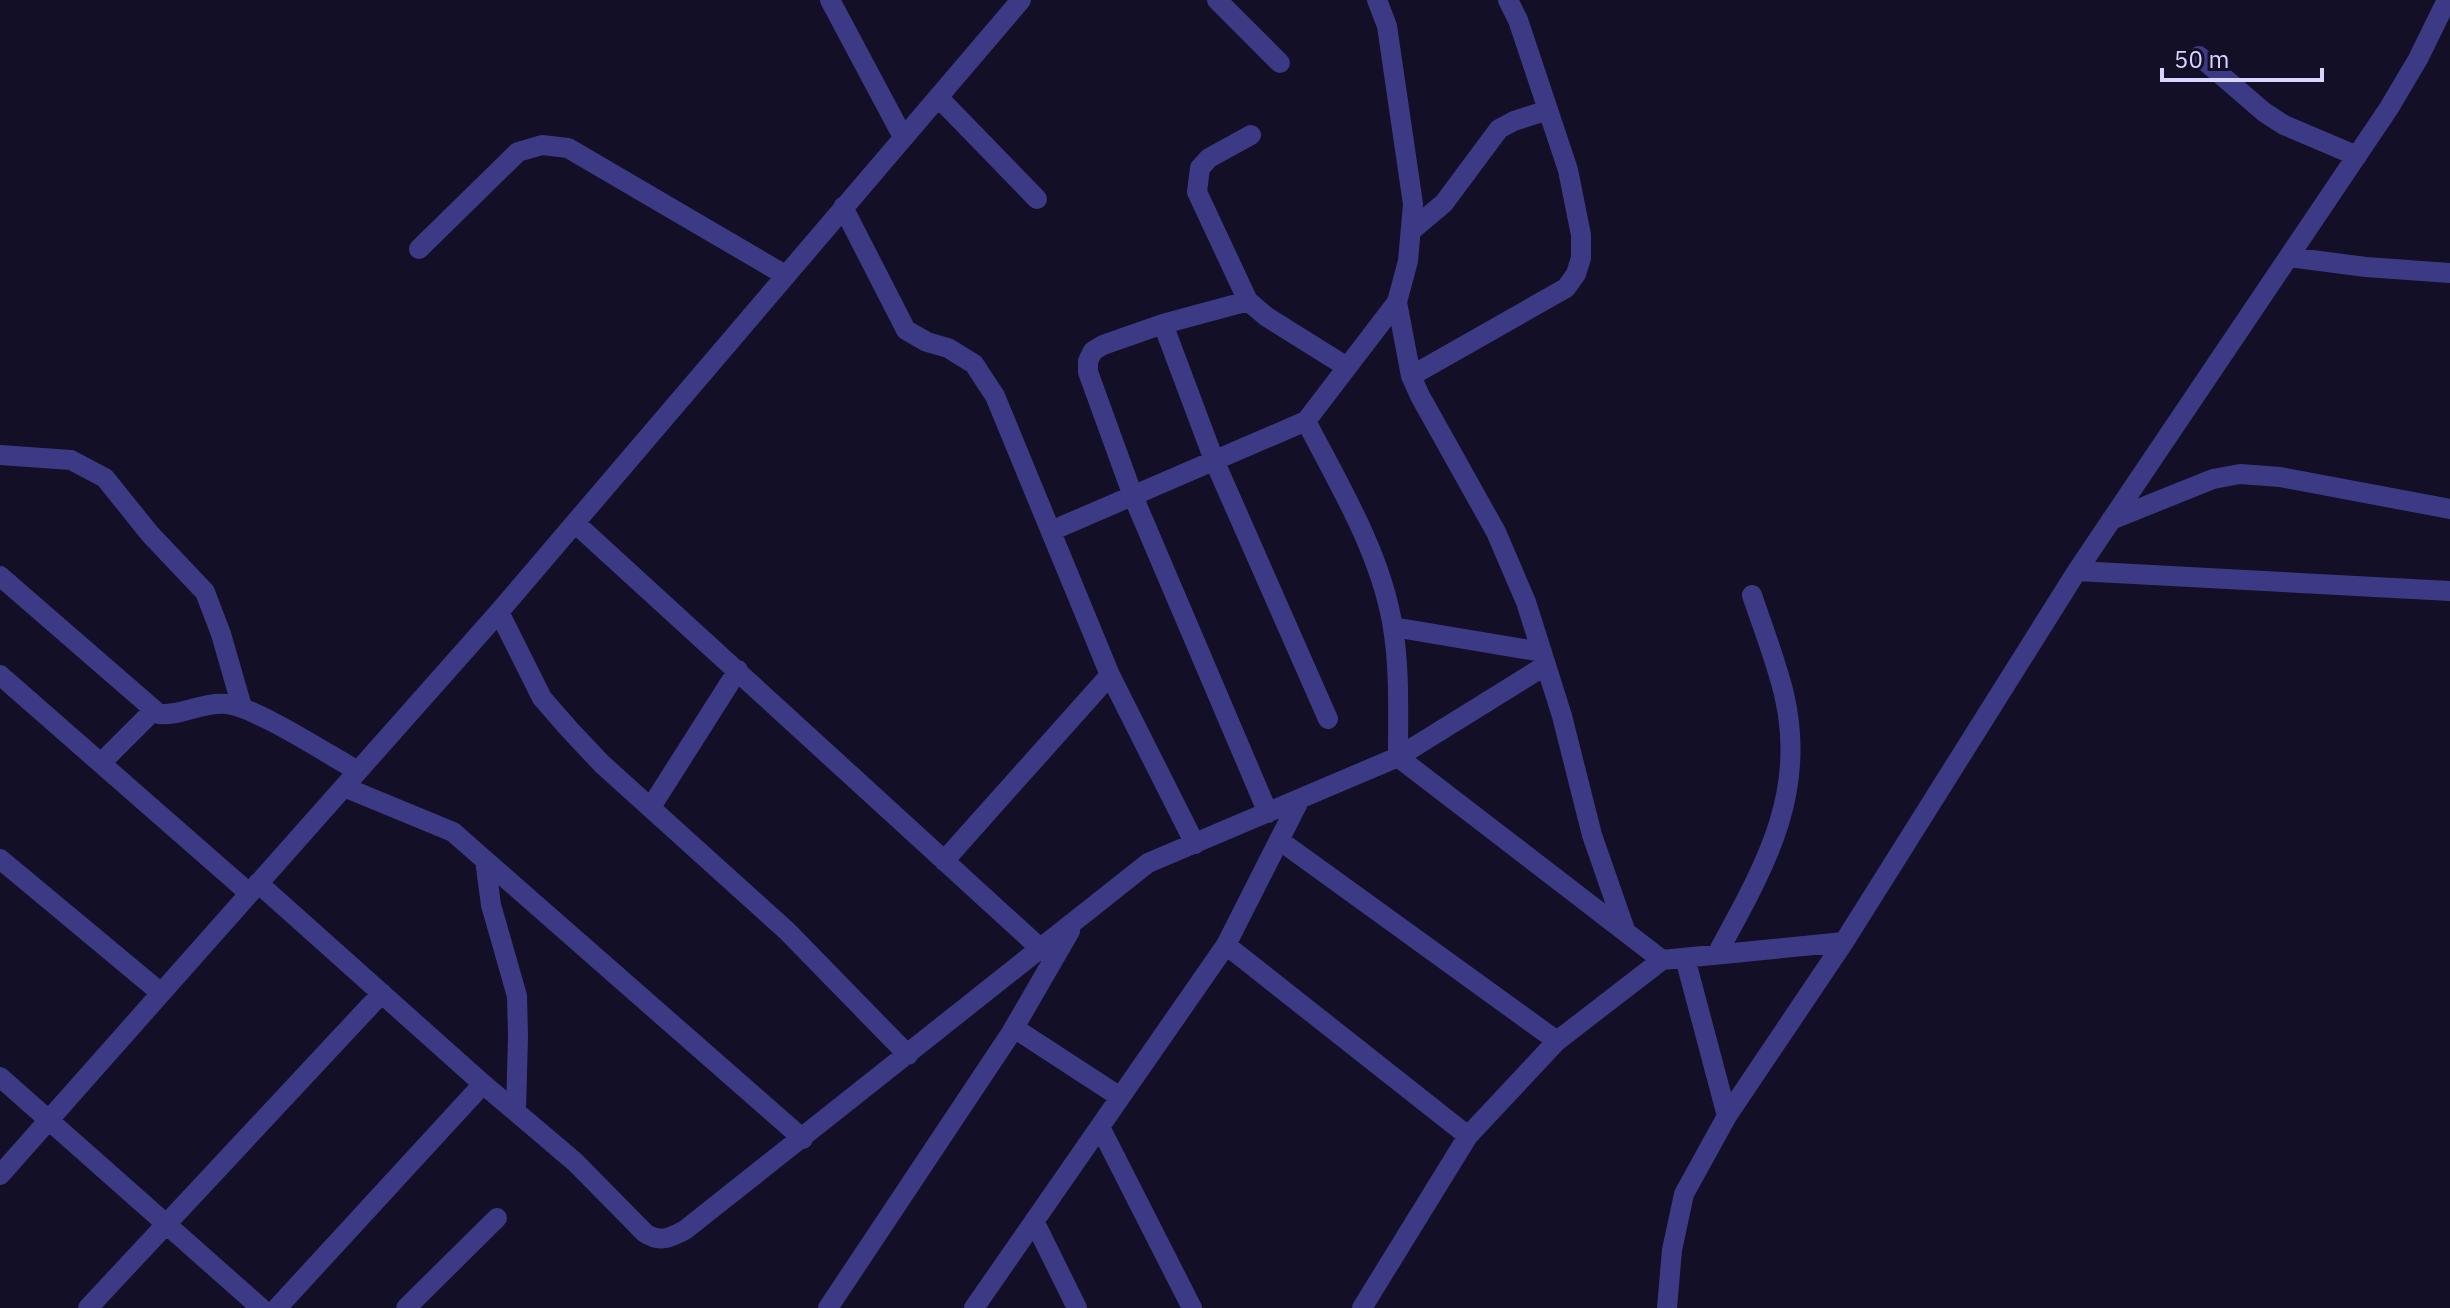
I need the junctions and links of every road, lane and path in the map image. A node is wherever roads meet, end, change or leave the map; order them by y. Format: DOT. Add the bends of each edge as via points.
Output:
graph roads {
  1 [pos="830,0"];
  2 [pos="1021,0"];
  3 [pos="1217,0"];
  4 [pos="1508,0"];
  5 [pos="1385,3"];
  6 [pos="2447,4"];
  7 [pos="2199,56"];
  8 [pos="1280,63"];
  9 [pos="938,97"];
  10 [pos="1548,110"];
  11 [pos="1251,135"];
  12 [pos="903,137"];
  13 [pos="2357,156"];
  14 [pos="1037,199"];
  15 [pos="843,207"];
  16 [pos="1412,230"];
  17 [pos="419,249"];
  18 [pos="2289,257"];
  19 [pos="2450,273"];
  20 [pos="785,275"];
  21 [pos="1248,301"];
  22 [pos="1397,302"];
  23 [pos="1163,324"];
  24 [pos="1347,367"];
  25 [pos="1411,376"];
  26 [pos="1306,421"];
  27 [pos="0,455"];
  28 [pos="1214,460"];
  29 [pos="1133,496"];
  30 [pos="2450,509"];
  31 [pos="2111,520"];
  32 [pos="575,523"];
  33 [pos="1051,531"];
  34 [pos="2077,571"];
  35 [pos="0,576"];
  36 [pos="2450,591"];
  37 [pos="1752,595"];
  38 [pos="499,612"];
  39 [pos="1393,627"];
  40 [pos="1544,658"];
  41 [pos="738,670"];
  42 [pos="0,675"];
  43 [pos="1110,675"];
  44 [pos="242,707"];
  45 [pos="154,710"];
  46 [pos="1328,719"];
  47 [pos="1398,757"];
  48 [pos="101,763"];
  49 [pos="358,771"];
  50 [pos="344,787"];
  51 [pos="1300,799"];
  52 [pos="651,807"];
  53 [pos="1268,813"];
  54 [pos="1279,840"];
  55 [pos="1195,844"];
  56 [pos="0,859"];
  57 [pos="485,860"];
  58 [pos="944,861"];
  59 [pos="254,888"];
  60 [pos="1075,922"];
  61 [pos="1625,930"];
  62 [pos="1844,942"];
  63 [pos="1226,945"];
  64 [pos="1041,949"];
  65 [pos="1717,954"];
  66 [pos="1685,958"];
  67 [pos="1662,960"];
  68 [pos="161,993"];
  69 [pos="382,993"];
  70 [pos="1014,1028"];
  71 [pos="1557,1041"];
  72 [pos="908,1055"];
  73 [pos="0,1077"];
  74 [pos="483,1084"];
  75 [pos="1120,1097"];
  76 [pos="516,1111"];
  77 [pos="1727,1116"];
  78 [pos="49,1118"];
  79 [pos="1100,1127"];
  80 [pos="1468,1136"];
  81 [pos="803,1139"];
  82 [pos="0,1175"];
  83 [pos="497,1218"];
  84 [pos="1034,1221"];
  85 [pos="167,1224"];
  86 [pos="88,1308"];
  87 [pos="261,1308"];
  88 [pos="277,1308"];
  89 [pos="406,1308"];
  90 [pos="828,1308"];
  91 [pos="974,1308"];
  92 [pos="1077,1308"];
  93 [pos="1192,1308"];
  94 [pos="1362,1308"];
  95 [pos="1667,1308"];
  1 -- 12 [label="street"];
  2 -- 9 [label="street"];
  3 -- 8 [label="street"];
  4 -- 10 [label="street"];
  5 -- 16 [label="street" via="1413,204"];
  6 -- 13 [label="street"];
  7 -- 13 [label="street" via="2284,125"];
  9 -- 12 [label="street"];
  9 -- 14 [label="street"];
  10 -- 16 [label="street" via="1499,129 1444,203"];
  10 -- 25 [label="street" via="1568,170 1581,235 1576,274 1566,288"];
  11 -- 21 [label="street" via="1209,158 1197,177 1197,192"];
  12 -- 15 [label="street"];
  13 -- 18 [label="street"];
  15 -- 20 [label="street"];
  15 -- 33 [label="street" via="906,330 961,356 981,374"];
  16 -- 22 [label="street"];
  17 -- 20 [label="street" via="518,152 542,145 568,148"];
  18 -- 19 [label="street"];
  18 -- 31 [label="street"];
  20 -- 32 [label="street"];
  21 -- 23 [label="street"];
  21 -- 24 [label="street"];
  22 -- 24 [label="street"];
  22 -- 25 [label="street"];
  23 -- 28 [label="street"];
  23 -- 29 [label="street" via="1103,345 1088,361"];
  24 -- 26 [label="street"];
  25 -- 40 [label="street" via="1496,532"];
  26 -- 28 [label="street"];
  26 -- 39 [label="street" via="1370,547"];
  27 -- 44 [label="street" via="71,460 105,478 205,592"];
  28 -- 29 [label="street"];
  28 -- 46 [label="street"];
  29 -- 33 [label="street"];
  29 -- 53 [label="street"];
  30 -- 31 [label="street" via="2240,474 2213,479"];
  31 -- 34 [label="street"];
  32 -- 38 [label="street"];
  32 -- 41 [label="street"];
  33 -- 43 [label="street"];
  34 -- 36 [label="street"];
  34 -- 62 [label="street"];
  35 -- 45 [label="street"];
  37 -- 65 [label="street" via="1784,695 1789,777 1777,836"];
  38 -- 49 [label="street"];
  38 -- 52 [label="street" via="542,698 602,764"];
  39 -- 40 [label="street"];
  39 -- 47 [label="street"];
  40 -- 47 [label="street"];
  40 -- 61 [label="street" via="1592,835"];
  41 -- 52 [label="street"];
  41 -- 58 [label="street"];
  42 -- 48 [label="street"];
  43 -- 55 [label="street"];
  43 -- 58 [label="street"];
  44 -- 45 [label="street" via="207,703 168,715"];
  44 -- 49 [label="street"];
  45 -- 48 [label="street"];
  47 -- 51 [label="street"];
  47 -- 61 [label="street"];
  48 -- 59 [label="street"];
  49 -- 50 [label="street"];
  50 -- 57 [label="street" via="453,832"];
  50 -- 59 [label="street"];
  51 -- 53 [label="street"];
  51 -- 54 [label="street"];
  52 -- 72 [label="street" via="787,931"];
  53 -- 55 [label="street"];
  54 -- 63 [label="street"];
  54 -- 71 [label="street"];
  55 -- 60 [label="street" via="1148,863"];
  56 -- 68 [label="street"];
  57 -- 76 [label="street" via="491,905 517,996"];
  57 -- 81 [label="street"];
  58 -- 64 [label="street"];
  59 -- 68 [label="street"];
  59 -- 69 [label="street"];
  60 -- 64 [label="street"];
  60 -- 70 [label="street"];
  61 -- 67 [label="street"];
  62 -- 65 [label="street"];
  62 -- 77 [label="street"];
  63 -- 75 [label="street"];
  63 -- 80 [label="street"];
  64 -- 72 [label="street"];
  65 -- 66 [label="street"];
  66 -- 67 [label="street"];
  66 -- 77 [label="street"];
  67 -- 71 [label="street"];
  68 -- 78 [label="street"];
  69 -- 74 [label="street"];
  69 -- 85 [label="street"];
  70 -- 75 [label="street"];
  70 -- 90 [label="street"];
  71 -- 80 [label="street"];
  72 -- 81 [label="street"];
  73 -- 78 [label="street"];
  74 -- 76 [label="street"];
  74 -- 88 [label="street"];
  75 -- 79 [label="street"];
  76 -- 81 [label="street" via="654,1239 685,1230"];
  77 -- 95 [label="street" via="1684,1194"];
  78 -- 82 [label="street"];
  78 -- 85 [label="street"];
  79 -- 84 [label="street"];
  79 -- 93 [label="street"];
  80 -- 94 [label="street"];
  83 -- 89 [label="street"];
  84 -- 91 [label="street"];
  84 -- 92 [label="street"];
  85 -- 86 [label="street"];
  85 -- 87 [label="street"];
}
